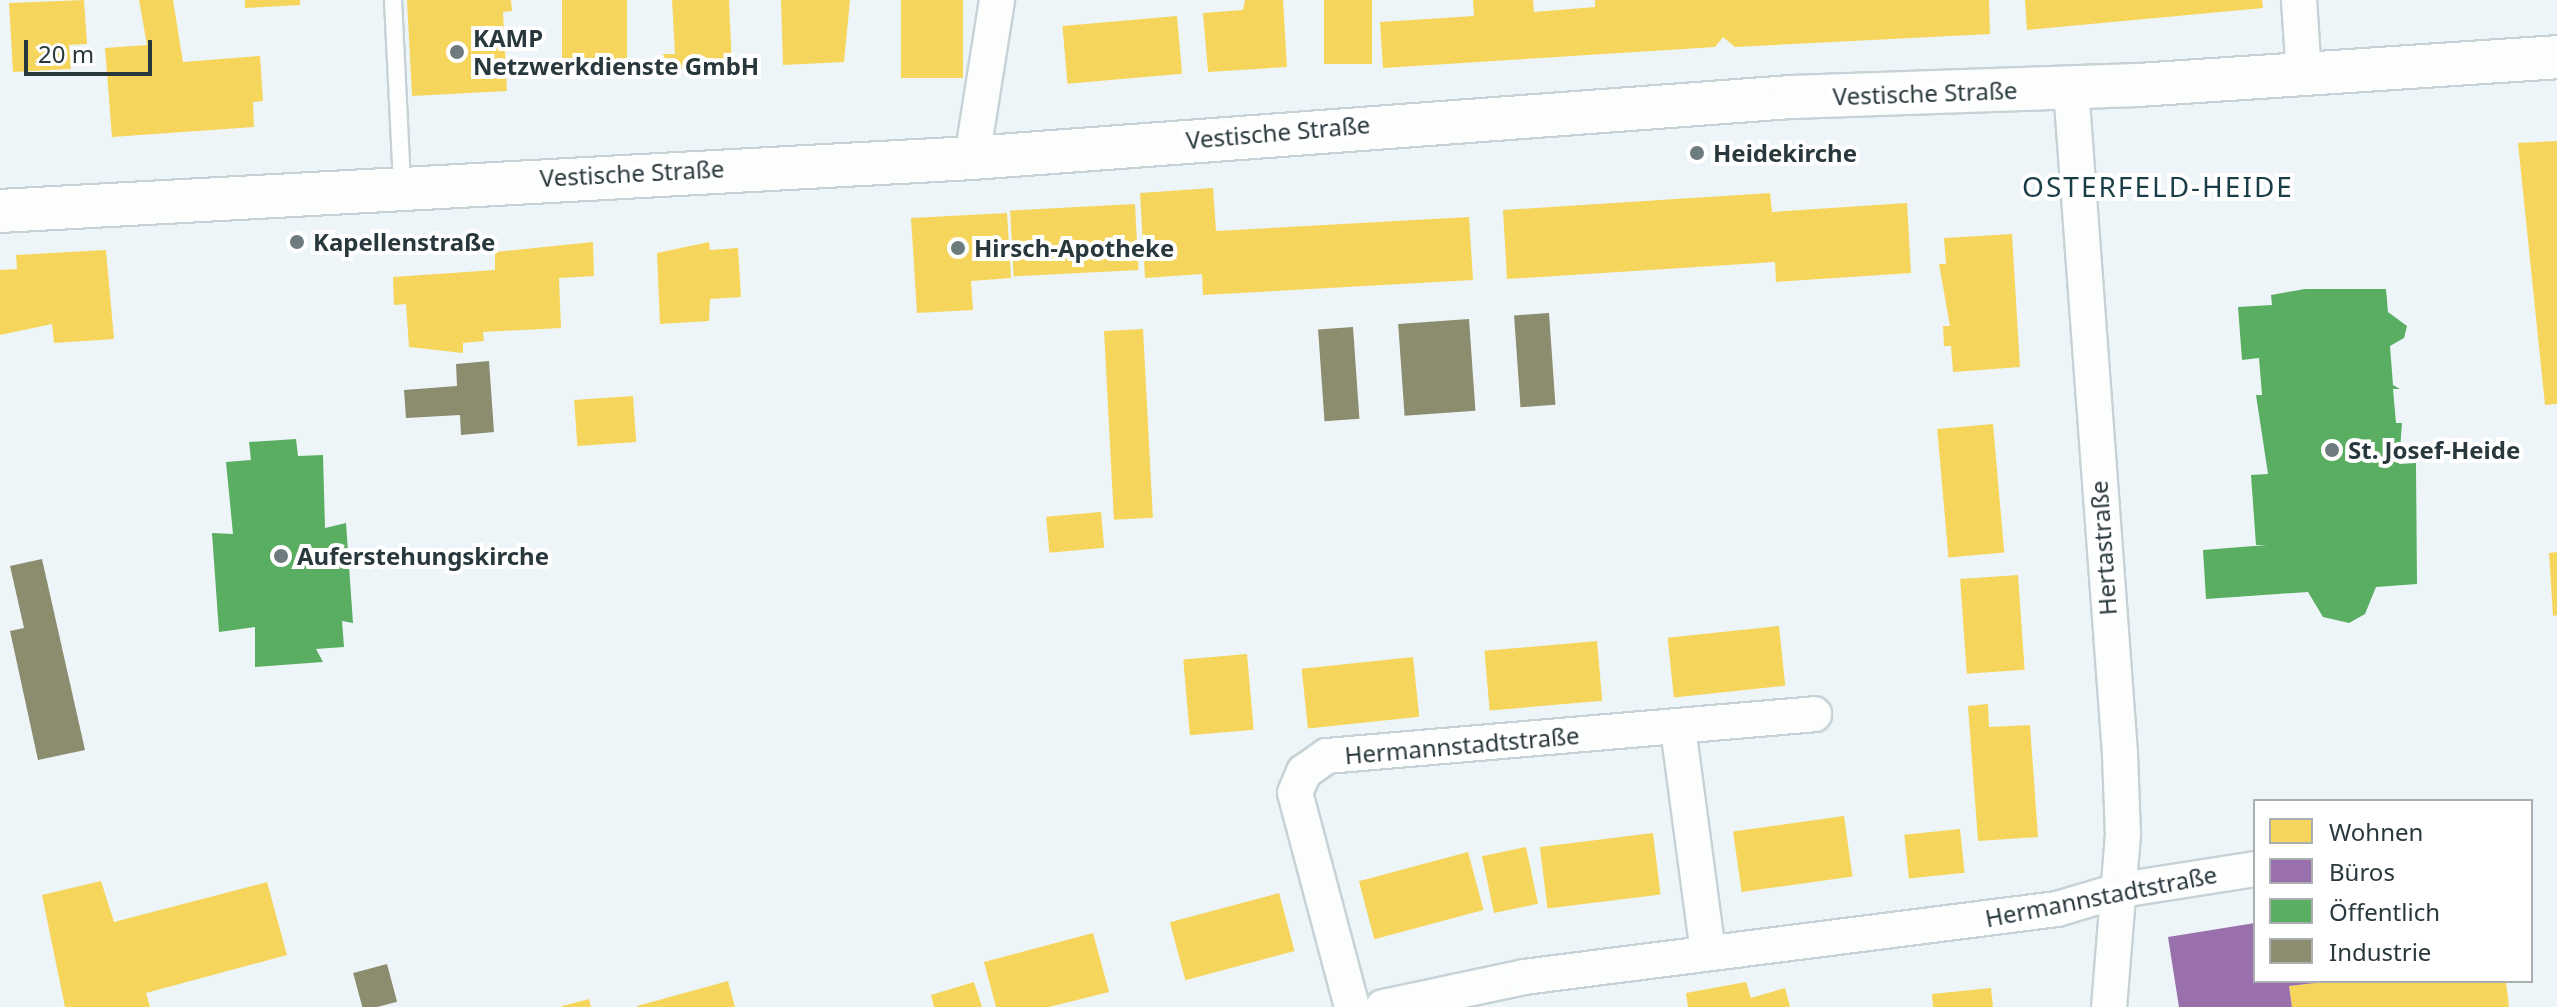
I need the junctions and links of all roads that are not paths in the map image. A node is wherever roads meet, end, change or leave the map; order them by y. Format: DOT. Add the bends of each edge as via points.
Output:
graph roads {
  1 [pos="393,0"];
  2 [pos="997,0"];
  3 [pos="2299,0"];
  4 [pos="2557,57"];
  5 [pos="2304,75"];
  6 [pos="2071,88"];
  7 [pos="972,158"];
  8 [pos="402,185"];
  9 [pos="0,211"];
  10 [pos="1814,714"];
  11 [pos="1678,728"];
  12 [pos="2253,869"];
  13 [pos="2121,890"];
  14 [pos="1708,953"];
  15 [pos="1352,1007"];
  16 [pos="1383,1007"];
  17 [pos="2109,1007"];
  1 -- 8 [label="lane"];
  2 -- 7 [label="street"];
  3 -- 5 [label="street"];
  4 -- 5 [label="street, Vestische Straße"];
  5 -- 6 [label="street, Vestische Straße"];
  6 -- 7 [label="street, Vestische Straße" via="1368,124"];
  6 -- 13 [label="street, Hertastraße" via="2120,754"];
  7 -- 8 [label="street, Vestische Straße"];
  8 -- 9 [label="street, Vestische Straße"];
  10 -- 11 [label="street, Hermannstadtstraße"];
  11 -- 14 [label="street"];
  11 -- 15 [label="street, Hermannstadtstraße" via="1327,756 1304,772 1295,793"];
  12 -- 13 [label="street, Hermannstadtstraße"];
  13 -- 14 [label="street, Hermannstadtstraße" via="2057,909"];
  13 -- 17 [label="street, Hertastraße"];
  14 -- 16 [label="street, Hermannstadtstraße" via="1524,977"];
}
